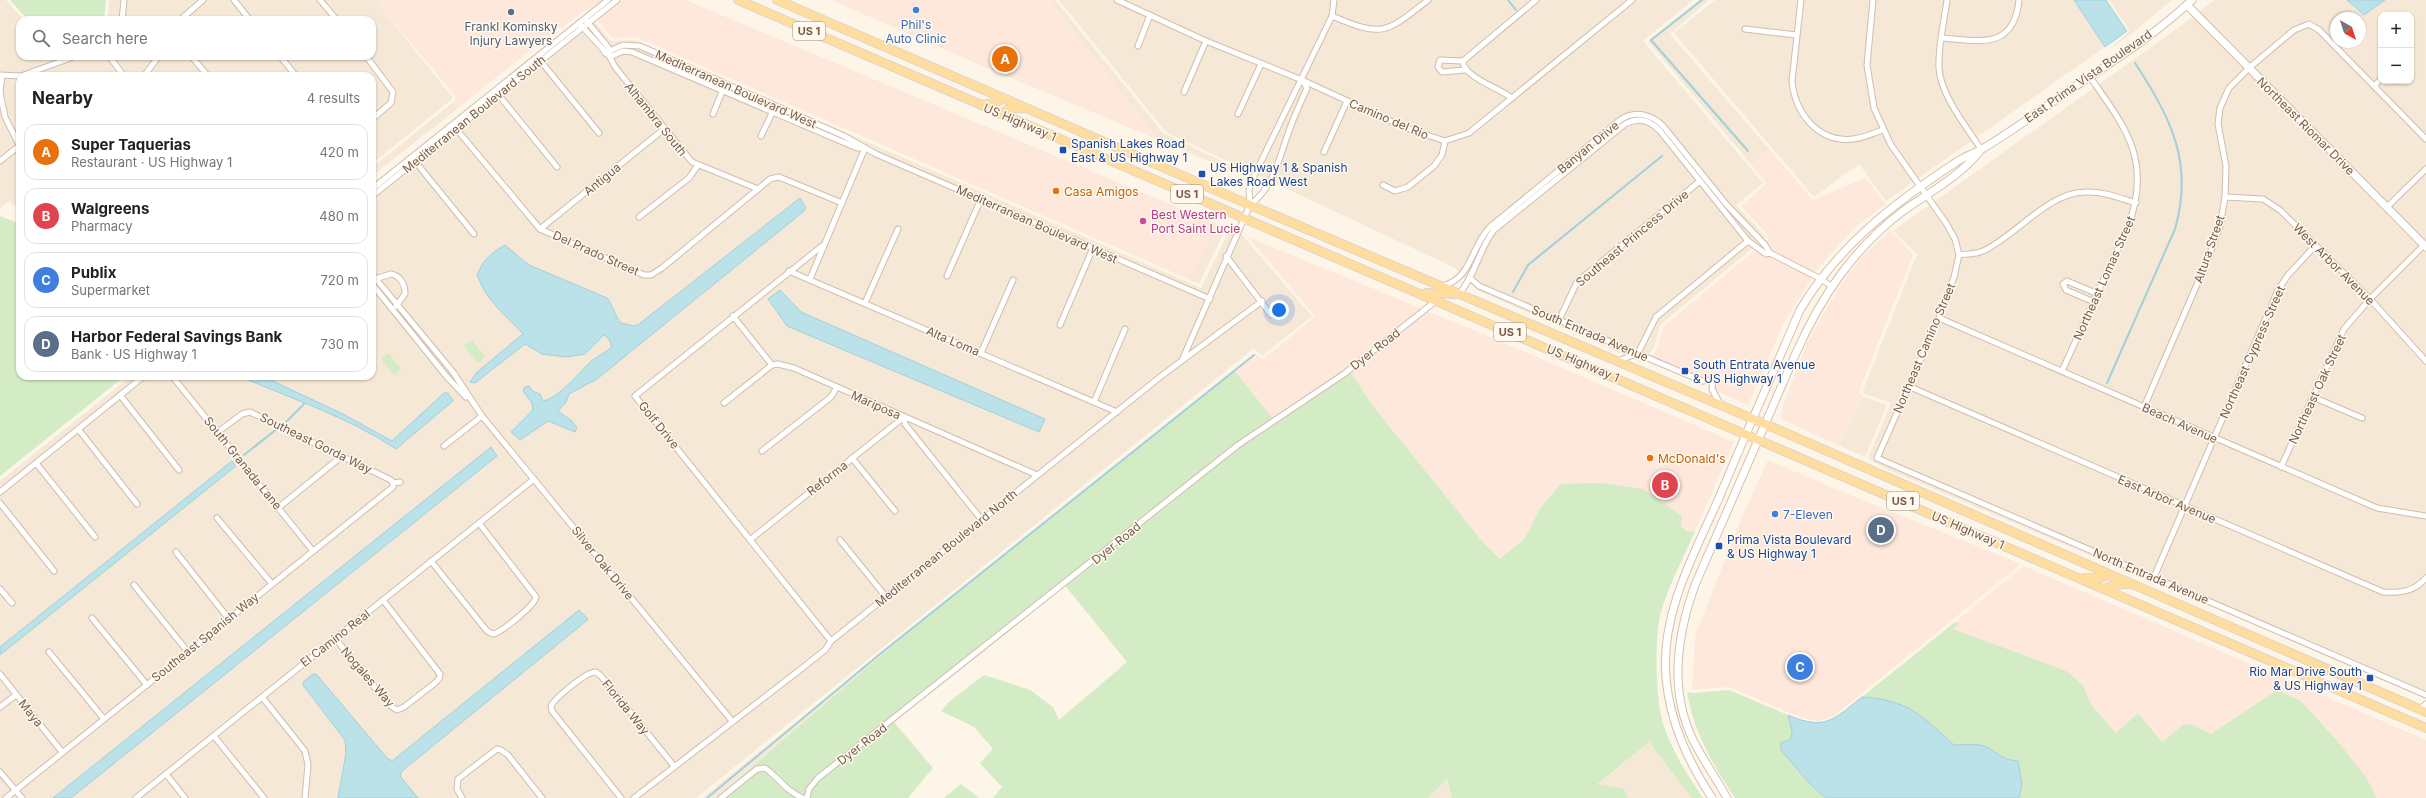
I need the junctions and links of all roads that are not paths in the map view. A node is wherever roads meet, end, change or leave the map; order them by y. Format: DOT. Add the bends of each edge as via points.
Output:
graph roads {
  1 [pos="124,0"];
  2 [pos="203,0"];
  3 [pos="234,0"];
  4 [pos="320,0"];
  5 [pos="608,0"];
  6 [pos="738,0"];
  7 [pos="777,0"];
  8 [pos="1117,0"];
  9 [pos="1334,0"];
  10 [pos="1428,0"];
  11 [pos="1536,0"];
  12 [pos="1632,0"];
  13 [pos="1801,0"];
  14 [pos="1873,0"];
  15 [pos="1947,0"];
  16 [pos="2019,0"];
  17 [pos="614,1"];
  18 [pos="2187,2"];
  19 [pos="1150,15"];
  20 [pos="122,16"];
  21 [pos="185,16"];
  22 [pos="247,16"];
  23 [pos="333,16"];
  24 [pos="1332,16"];
  25 [pos="586,21"];
  26 [pos="581,25"];
  27 [pos="1745,29"];
  28 [pos="1796,35"];
  29 [pos="1942,38"];
  30 [pos="1206,41"];
  31 [pos="1138,46"];
  32 [pos="607,52"];
  33 [pos="610,57"];
  34 [pos="539,59"];
  35 [pos="65,60"];
  36 [pos="112,60"];
  37 [pos="156,60"];
  38 [pos="194,60"];
  39 [pos="283,60"];
  40 [pos="369,60"];
  41 [pos="1463,61"];
  42 [pos="1261,64"];
  43 [pos="2249,68"];
  44 [pos="1465,70"];
  45 [pos="32,72"];
  46 [pos="121,72"];
  47 [pos="147,72"];
  48 [pos="205,72"];
  49 [pos="293,72"];
  50 [pos="1,75"];
  51 [pos="16,76"];
  52 [pos="2090,76"];
  53 [pos="1302,80"];
  54 [pos="2378,82"];
  55 [pos="726,85"];
  56 [pos="2374,86"];
  57 [pos="722,90"];
  58 [pos="0,92"];
  59 [pos="1184,92"];
  60 [pos="497,93"];
  61 [pos="1003,98"];
  62 [pos="1512,98"];
  63 [pos="1346,101"];
  64 [pos="980,105"];
  65 [pos="1026,108"];
  66 [pos="774,109"];
  67 [pos="713,114"];
  68 [pos="1001,114"];
  69 [pos="1238,114"];
  70 [pos="376,116"];
  71 [pos="3,117"];
  72 [pos="1625,117"];
  73 [pos="1627,123"];
  74 [pos="454,127"];
  75 [pos="664,129"];
  76 [pos="1883,130"];
  77 [pos="599,133"];
  78 [pos="761,136"];
  79 [pos="2426,139"];
  80 [pos="16,140"];
  81 [pos="1445,141"];
  82 [pos="865,148"];
  83 [pos="1981,149"];
  84 [pos="16,150"];
  85 [pos="1679,150"];
  86 [pos="1324,152"];
  87 [pos="414,159"];
  88 [pos="0,161"];
  89 [pos="698,165"];
  90 [pos="557,167"];
  91 [pos="2426,169"];
  92 [pos="1563,171"];
  93 [pos="1700,181"];
  94 [pos="1383,185"];
  95 [pos="376,186"];
  96 [pos="1921,187"];
  97 [pos="758,190"];
  98 [pos="376,192"];
  99 [pos="1926,195"];
  100 [pos="2225,197"];
  101 [pos="981,198"];
  102 [pos="842,203"];
  103 [pos="2136,203"];
  104 [pos="1250,205"];
  105 [pos="2387,208"];
  106 [pos="639,217"];
  107 [pos="1243,219"];
  108 [pos="540,229"];
  109 [pos="898,229"];
  110 [pos="1488,229"];
  111 [pos="1494,230"];
  112 [pos="474,234"];
  113 [pos="1748,241"];
  114 [pos="822,246"];
  115 [pos="2315,246"];
  116 [pos="2425,246"];
  117 [pos="1093,248"];
  118 [pos="1770,253"];
  119 [pos="1959,255"];
  120 [pos="1226,256"];
  121 [pos="1469,262"];
  122 [pos="1475,265"];
  123 [pos="790,271"];
  124 [pos="376,276"];
  125 [pos="947,276"];
  126 [pos="1470,278"];
  127 [pos="810,279"];
  128 [pos="1821,279"];
  129 [pos="376,280"];
  130 [pos="1013,280"];
  131 [pos="1440,286"];
  132 [pos="1831,286"];
  133 [pos="376,289"];
  134 [pos="1418,292"];
  135 [pos="1459,294"];
  136 [pos="2098,294"];
  137 [pos="1210,298"];
  138 [pos="2370,299"];
  139 [pos="1437,300"];
  140 [pos="1475,300"];
  141 [pos="1262,301"];
  142 [pos="2094,302"];
  143 [pos="865,303"];
  144 [pos="398,305"];
  145 [pos="392,309"];
  146 [pos="1271,315"];
  147 [pos="733,316"];
  148 [pos="1938,318"];
  149 [pos="1559,320"];
  150 [pos="1060,325"];
  151 [pos="1126,329"];
  152 [pos="982,353"];
  153 [pos="1638,353"];
  154 [pos="1182,360"];
  155 [pos="1618,361"];
  156 [pos="2426,361"];
  157 [pos="772,365"];
  158 [pos="2062,371"];
  159 [pos="139,380"];
  160 [pos="175,380"];
  161 [pos="1908,386"];
  162 [pos="837,387"];
  163 [pos="120,396"];
  164 [pos="2313,397"];
  165 [pos="1094,402"];
  166 [pos="724,403"];
  167 [pos="474,404"];
  168 [pos="1720,404"];
  169 [pos="2144,407"];
  170 [pos="1116,412"];
  171 [pos="482,416"];
  172 [pos="904,417"];
  173 [pos="2362,418"];
  174 [pos="1754,419"];
  175 [pos="1765,424"];
  176 [pos="79,430"];
  177 [pos="218,432"];
  178 [pos="1746,434"];
  179 [pos="2213,438"];
  180 [pos="1758,439"];
  181 [pos="444,446"];
  182 [pos="762,451"];
  183 [pos="342,456"];
  184 [pos="852,458"];
  185 [pos="1876,458"];
  186 [pos="36,463"];
  187 [pos="2281,467"];
  188 [pos="179,470"];
  189 [pos="1037,475"];
  190 [pos="534,479"];
  191 [pos="400,482"];
  192 [pos="393,483"];
  193 [pos="0,492"];
  194 [pos="0,503"];
  195 [pos="137,504"];
  196 [pos="2184,506"];
  197 [pos="278,508"];
  198 [pos="895,511"];
  199 [pos="2426,516"];
  200 [pos="217,518"];
  201 [pos="981,520"];
  202 [pos="479,523"];
  203 [pos="95,537"];
  204 [pos="751,539"];
  205 [pos="840,540"];
  206 [pos="313,551"];
  207 [pos="176,552"];
  208 [pos="431,561"];
  209 [pos="54,571"];
  210 [pos="2108,574"];
  211 [pos="2154,577"];
  212 [pos="2079,578"];
  213 [pos="2426,578"];
  214 [pos="272,584"];
  215 [pos="2130,584"];
  216 [pos="134,585"];
  217 [pos="0,589"];
  218 [pos="2105,589"];
  219 [pos="886,597"];
  220 [pos="383,600"];
  221 [pos="12,604"];
  222 [pos="92,618"];
  223 [pos="228,618"];
  224 [pos="335,638"];
  225 [pos="831,641"];
  226 [pos="49,652"];
  227 [pos="188,652"];
  228 [pos="0,674"];
  229 [pos="146,685"];
  230 [pos="16,695"];
  231 [pos="2426,696"];
  232 [pos="262,697"];
  233 [pos="0,707"];
  234 [pos="2424,708"];
  235 [pos="104,719"];
  236 [pos="732,721"];
  237 [pos="2426,728"];
  238 [pos="214,736"];
  239 [pos="62,752"];
  240 [pos="674,766"];
  241 [pos="0,772"];
  242 [pos="166,774"];
  243 [pos="15,790"];
  244 [pos="6,798"];
  245 [pos="22,798"];
  246 [pos="136,798"];
  247 [pos="185,798"];
  248 [pos="264,798"];
  249 [pos="305,798"];
  250 [pos="462,798"];
  251 [pos="542,798"];
  252 [pos="621,798"];
  253 [pos="634,798"];
  254 [pos="721,798"];
  255 [pos="803,798"];
  256 [pos="807,798"];
  257 [pos="1712,798"];
  258 [pos="1727,798"];
  1 -- 20 [label="street"];
  2 -- 21 [label="street"];
  3 -- 22 [label="street"];
  4 -- 23 [label="street"];
  5 -- 25 [label="street, Mediterranean Boulevard South"];
  6 -- 64 [label="main road, US Highway 1 / US 1"];
  7 -- 61 [label="main road, US Highway 1 / US 1"];
  8 -- 19 [label="street, Camino del Rio"];
  9 -- 24 [label="street"];
  10 -- 24 [label="street" via="1386,30 1364,29"];
  11 -- 41 [label="street"];
  12 -- 62 [label="street, Camino del Rio"];
  13 -- 28 [label="street"];
  14 -- 76 [label="street, Northeast Camino Street" via="1867,65 1874,108"];
  15 -- 29 [label="street"];
  16 -- 29 [label="street" via="2016,20 2004,34 1990,41"];
  17 -- 25 [label="street, Mediterranean Boulevard South"];
  18 -- 43 [label="street, Northeast Riomar Drive"];
  18 -- 52 [label="street, East Prima Vista Boulevard" via="2140,42"];
  19 -- 30 [label="street, Camino del Rio"];
  19 -- 31 [label="street"];
  24 -- 53 [label="street"];
  25 -- 26 [label="street, Mediterranean Boulevard South"];
  25 -- 32 [label="street, Alhambra South"];
  26 -- 32 [label="street, Alhambra South"];
  26 -- 34 [label="street, Mediterranean Boulevard South"];
  27 -- 28 [label="street"];
  28 -- 76 [label="street" via="1793,93 1801,114 1810,124 1820,131 1843,139 1866,136"];
  29 -- 83 [label="street" via="1939,68 1942,84 1952,105"];
  30 -- 42 [label="street, Camino del Rio"];
  30 -- 59 [label="street"];
  32 -- 33 [label="street, Alhambra South"];
  32 -- 55 [label="street, Mediterranean Boulevard West" via="623,45 640,46"];
  33 -- 57 [label="street, Mediterranean Boulevard West" via="623,51 632,52"];
  33 -- 75 [label="street, Alhambra South"];
  34 -- 60 [label="street, Mediterranean Boulevard South"];
  34 -- 77 [label="street"];
  35 -- 45 [label="street"];
  36 -- 46 [label="street"];
  37 -- 47 [label="street"];
  38 -- 48 [label="street"];
  39 -- 49 [label="street"];
  40 -- 70 [label="street" via="393,92 391,103"];
  41 -- 44 [label="street"];
  41 -- 44 [label="street" via="1444,59 1440,60 1438,67 1442,72"];
  42 -- 53 [label="street, Camino del Rio"];
  42 -- 69 [label="street"];
  43 -- 56 [label="street, Altura Street" via="2294,30 2309,24 2319,30"];
  43 -- 100 [label="street, Altura Street" via="2229,88 2220,108 2218,124 2226,166"];
  43 -- 105 [label="street, Northeast Riomar Drive"];
  44 -- 62 [label="street" via="1468,74 1501,89"];
  50 -- 51 [label="street"];
  50 -- 58 [label="street"];
  52 -- 83 [label="street, East Prima Vista Boulevard"];
  52 -- 103 [label="street, Northeast Lomas Street" via="2125,127 2131,143 2137,166"];
  53 -- 63 [label="street, Camino del Rio"];
  53 -- 104 [label="street" via="1296,86 1253,178 1249,190"];
  53 -- 104 [label="street" via="1307,88 1289,130 1279,164 1262,196"];
  54 -- 56 [label="street"];
  55 -- 57 [label="street"];
  55 -- 66 [label="street, Mediterranean Boulevard West"];
  56 -- 79 [label="street"];
  57 -- 66 [label="street, Mediterranean Boulevard West"];
  57 -- 67 [label="street"];
  58 -- 71 [label="street"];
  60 -- 74 [label="street, Mediterranean Boulevard South"];
  60 -- 90 [label="street"];
  61 -- 64 [label="main road" via="995,103"];
  61 -- 65 [label="main road, US Highway 1 / US 1"];
  62 -- 81 [label="street, Camino del Rio" via="1469,134"];
  63 -- 81 [label="street, Camino del Rio" via="1406,128"];
  63 -- 86 [label="street"];
  64 -- 68 [label="main road, US Highway 1 / US 1"];
  65 -- 68 [label="main road" via="1008,109"];
  65 -- 104 [label="main road, US Highway 1 / US 1"];
  66 -- 78 [label="street"];
  66 -- 82 [label="street, Mediterranean Boulevard West" via="857,148"];
  68 -- 107 [label="main road, US Highway 1 / US 1"];
  71 -- 80 [label="street"];
  72 -- 73 [label="street"];
  72 -- 85 [label="street, Banyan Drive" via="1641,114 1653,118 1664,127"];
  72 -- 92 [label="street, Banyan Drive"];
  73 -- 85 [label="street, Banyan Drive" via="1642,120 1650,123"];
  73 -- 92 [label="street, Banyan Drive"];
  74 -- 87 [label="street, Mediterranean Boulevard South"];
  74 -- 108 [label="street, Del Prado Street"];
  75 -- 89 [label="street, Alhambra South" via="686,156"];
  75 -- 108 [label="street, Antigua"];
  76 -- 96 [label="street, Northeast Camino Street"];
  81 -- 94 [label="street" via="1439,161 1408,187 1395,191"];
  82 -- 101 [label="street, Mediterranean Boulevard West"];
  82 -- 102 [label="street, Golf Drive"];
  83 -- 96 [label="street, East Prima Vista Boulevard" via="1956,162"];
  83 -- 99 [label="street, East Prima Vista Boulevard" via="1966,167"];
  84 -- 88 [label="street"];
  85 -- 93 [label="street, Banyan Drive"];
  85 -- 118 [label="street, Banyan Drive"];
  87 -- 95 [label="street, Mediterranean Boulevard South"];
  87 -- 98 [label="street, Mediterranean Boulevard South"];
  87 -- 112 [label="street"];
  89 -- 97 [label="street, Alhambra South"];
  89 -- 106 [label="street" via="689,178"];
  91 -- 105 [label="street"];
  92 -- 110 [label="street, Banyan Drive"];
  92 -- 111 [label="street, Banyan Drive"];
  93 -- 113 [label="street, Banyan Drive"];
  93 -- 149 [label="street, Southeast Princess Drive" via="1577,282"];
  96 -- 99 [label="street, Northeast Camino Street"];
  96 -- 128 [label="street, East Prima Vista Boulevard" via="1882,214 1862,232"];
  97 -- 102 [label="street" via="770,179 779,177"];
  97 -- 108 [label="street, Del Prado Street" via="651,275 644,275"];
  99 -- 119 [label="street, Northeast Camino Street" via="1955,239"];
  99 -- 132 [label="street, East Prima Vista Boulevard" via="1870,240 1852,258"];
  100 -- 115 [label="street, West Arbor Avenue" via="2263,199 2280,210"];
  100 -- 169 [label="street, Altura Street" via="2220,226 2208,259"];
  101 -- 117 [label="street, Mediterranean Boulevard West"];
  101 -- 125 [label="street"];
  102 -- 114 [label="street, Golf Drive"];
  103 -- 119 [label="street" via="2085,192 2069,195 2051,204 1983,251"];
  103 -- 136 [label="street, Northeast Lomas Street"];
  104 -- 107 [label="street"];
  104 -- 131 [label="main road, US Highway 1 / US 1"];
  105 -- 116 [label="street, Northeast Riomar Drive"];
  107 -- 120 [label="street"];
  107 -- 134 [label="main road, US Highway 1 / US 1"];
  109 -- 143 [label="street"];
  110 -- 111 [label="street"];
  110 -- 121 [label="street, Banyan Drive"];
  111 -- 122 [label="street, Banyan Drive"];
  113 -- 118 [label="street, Banyan Drive" via="1766,254"];
  113 -- 153 [label="street" via="1656,317"];
  114 -- 123 [label="street, Golf Drive"];
  114 -- 127 [label="street, Golf Drive"];
  115 -- 138 [label="street, West Arbor Avenue"];
  115 -- 179 [label="street, Northeast Cypress Street" via="2288,275 2278,290"];
  116 -- 138 [label="street, Northeast Oak Street"];
  117 -- 137 [label="street, Mediterranean Boulevard West"];
  117 -- 150 [label="street"];
  118 -- 128 [label="street, Banyan Drive"];
  119 -- 148 [label="street, Northeast Camino Street" via="1954,277"];
  120 -- 137 [label="street"];
  120 -- 141 [label="street"];
  121 -- 122 [label="street"];
  121 -- 131 [label="street, Banyan Drive" via="1459,278"];
  122 -- 126 [label="street, Banyan Drive"];
  123 -- 127 [label="street, Alta Loma"];
  123 -- 147 [label="street, Golf Drive"];
  124 -- 144 [label="street, Silver Oak Drive" via="391,274 399,278 405,288 405,294"];
  126 -- 135 [label="street, Banyan Drive"];
  126 -- 149 [label="street, South Entrada Avenue" via="1479,286"];
  127 -- 143 [label="street, Alta Loma"];
  128 -- 132 [label="street, Banyan Drive"];
  128 -- 174 [label="street, East Prima Vista Boulevard" via="1800,310"];
  129 -- 144 [label="street, Silver Oak Drive"];
  130 -- 152 [label="street"];
  131 -- 135 [label="main road, US Highway 1 / US 1"];
  132 -- 175 [label="street, East Prima Vista Boulevard" via="1812,318"];
  133 -- 145 [label="street, Silver Oak Drive"];
  134 -- 135 [label="main road"];
  134 -- 139 [label="main road, US Highway 1 / US 1"];
  135 -- 140 [label="main road, US Highway 1 / US 1"];
  136 -- 142 [label="street, Northeast Lomas Street"];
  136 -- 142 [label="street" via="2073,282 2067,281 2064,284 2066,290"];
  137 -- 154 [label="street"];
  138 -- 156 [label="street, West Arbor Avenue"];
  138 -- 164 [label="street, Northeast Oak Street" via="2348,324 2336,344"];
  139 -- 140 [label="main road"];
  139 -- 178 [label="main road, US Highway 1 / US 1"];
  139 -- 256 [label="street, Dyer Road" via="1344,374 1238,445 818,778 809,789"];
  140 -- 155 [label="main road, US Highway 1 / US 1"];
  141 -- 146 [label="street"];
  141 -- 154 [label="street, Mediterranean Boulevard North"];
  142 -- 158 [label="street, Northeast Lomas Street"];
  143 -- 152 [label="street, Alta Loma"];
  144 -- 145 [label="street"];
  144 -- 167 [label="street, Silver Oak Drive" via="453,372"];
  145 -- 167 [label="street, Silver Oak Drive" via="447,377"];
  147 -- 157 [label="street"];
  147 -- 204 [label="street, Golf Drive" via="635,396"];
  148 -- 158 [label="street, Beach Avenue"];
  148 -- 161 [label="street, Northeast Camino Street"];
  149 -- 153 [label="street, South Entrada Avenue"];
  151 -- 165 [label="street"];
  152 -- 165 [label="street, Alta Loma"];
  153 -- 155 [label="street"];
  153 -- 168 [label="street, South Entrada Avenue" via="1702,382 1713,380 1712,389"];
  154 -- 170 [label="street, Mediterranean Boulevard North"];
  155 -- 168 [label="main road, US Highway 1 / US 1"];
  157 -- 162 [label="street, Mariposa" via="794,368"];
  157 -- 166 [label="street"];
  158 -- 169 [label="street, Beach Avenue"];
  159 -- 163 [label="street"];
  160 -- 177 [label="street, South Granada Lane"];
  161 -- 185 [label="street, Northeast Camino Street"];
  161 -- 196 [label="street, East Arbor Avenue"];
  162 -- 172 [label="street, Mariposa"];
  162 -- 182 [label="street" via="831,397"];
  163 -- 176 [label="street"];
  163 -- 188 [label="street"];
  164 -- 173 [label="street"];
  164 -- 187 [label="street, Northeast Oak Street"];
  165 -- 170 [label="street, Alta Loma"];
  167 -- 171 [label="street, Silver Oak Drive"];
  168 -- 174 [label="main road, US Highway 1 / US 1"];
  169 -- 179 [label="street, Beach Avenue"];
  170 -- 189 [label="street, Mediterranean Boulevard North"];
  171 -- 181 [label="street"];
  171 -- 190 [label="street, Silver Oak Drive"];
  172 -- 184 [label="street, Reforma"];
  172 -- 189 [label="street, Mariposa"];
  172 -- 201 [label="street" via="904,424"];
  174 -- 175 [label="main road, US Highway 1 / US 1"];
  174 -- 178 [label="street, East Prima Vista Boulevard"];
  175 -- 180 [label="street, East Prima Vista Boulevard"];
  175 -- 210 [label="main road, US Highway 1 / US 1"];
  176 -- 186 [label="street"];
  176 -- 195 [label="street"];
  177 -- 183 [label="street, Southeast Gorda Way" via="242,414 250,412"];
  177 -- 197 [label="street, South Granada Lane"];
  178 -- 180 [label="main road, US Highway 1 / US 1"];
  178 -- 257 [label="street, East Prima Vista Boulevard" via="1672,611 1666,650 1666,678 1671,713 1681,744"];
  179 -- 187 [label="street, Beach Avenue"];
  179 -- 196 [label="street, Northeast Cypress Street"];
  180 -- 212 [label="main road, US Highway 1 / US 1"];
  180 -- 258 [label="street, East Prima Vista Boulevard" via="1684,614 1678,652 1679,686 1692,738"];
  183 -- 192 [label="street, Southeast Gorda Way"];
  183 -- 197 [label="street"];
  184 -- 198 [label="street"];
  184 -- 204 [label="street, Reforma"];
  185 -- 211 [label="street, North Entrada Avenue"];
  186 -- 193 [label="street"];
  186 -- 203 [label="street"];
  187 -- 199 [label="street, Beach Avenue" via="2377,508"];
  189 -- 201 [label="street, Mediterranean Boulevard North"];
  190 -- 202 [label="street, El Camino Real"];
  190 -- 236 [label="street, Silver Oak Drive"];
  191 -- 192 [label="street"];
  192 -- 206 [label="street, Southeast Spanish Way" via="393,487"];
  194 -- 209 [label="street"];
  196 -- 211 [label="street, Northeast Cypress Street"];
  196 -- 213 [label="street, East Arbor Avenue" via="2383,592 2410,590"];
  197 -- 206 [label="street, South Granada Lane"];
  200 -- 214 [label="street"];
  201 -- 219 [label="street, Mediterranean Boulevard North"];
  202 -- 208 [label="street, El Camino Real"];
  202 -- 208 [label="street" via="536,597 532,604 502,629 493,634 487,631"];
  204 -- 225 [label="street, Golf Drive"];
  205 -- 219 [label="street"];
  206 -- 214 [label="street, Southeast Spanish Way"];
  207 -- 223 [label="street"];
  208 -- 220 [label="street, El Camino Real"];
  210 -- 212 [label="main road" via="2099,578"];
  210 -- 215 [label="main road, US Highway 1 / US 1"];
  211 -- 231 [label="street, North Entrada Avenue"];
  212 -- 218 [label="main road, US Highway 1 / US 1"];
  214 -- 223 [label="street, Southeast Spanish Way"];
  215 -- 218 [label="main road" via="2112,585"];
  215 -- 234 [label="main road, US Highway 1 / US 1"];
  216 -- 227 [label="street"];
  217 -- 221 [label="street"];
  218 -- 237 [label="main road, US Highway 1 / US 1"];
  219 -- 225 [label="street, Mediterranean Boulevard North"];
  220 -- 224 [label="street, El Camino Real"];
  220 -- 224 [label="street, Nogales Way" via="440,674 435,683 397,710 388,705"];
  222 -- 229 [label="street"];
  223 -- 227 [label="street, Southeast Spanish Way"];
  224 -- 232 [label="street, El Camino Real"];
  225 -- 236 [label="street, Mediterranean Boulevard North" via="802,669 744,715"];
  226 -- 235 [label="street"];
  227 -- 229 [label="street, Southeast Spanish Way"];
  228 -- 230 [label="street, Maya"];
  229 -- 235 [label="street, Southeast Spanish Way"];
  230 -- 233 [label="street"];
  230 -- 239 [label="street, Maya"];
  232 -- 238 [label="street, El Camino Real"];
  232 -- 249 [label="street" via="305,751 308,764"];
  235 -- 239 [label="street, Southeast Spanish Way"];
  236 -- 240 [label="street, Mediterranean Boulevard North"];
  238 -- 242 [label="street, El Camino Real"];
  238 -- 248 [label="street"];
  239 -- 243 [label="street, Southeast Spanish Way"];
  240 -- 252 [label="street, Florida Way" via="601,676 596,672 589,674 556,700 551,706 552,711"];
  240 -- 253 [label="street, Mediterranean Boulevard North"];
  241 -- 243 [label="street"];
  242 -- 246 [label="street, El Camino Real"];
  242 -- 247 [label="street"];
  243 -- 244 [label="street, Southeast Spanish Way"];
  243 -- 245 [label="street"];
  250 -- 251 [label="street" via="457,789 458,779 497,750 501,750 508,755"];
  254 -- 255 [label="street" via="757,769 765,768 792,794"];
}
